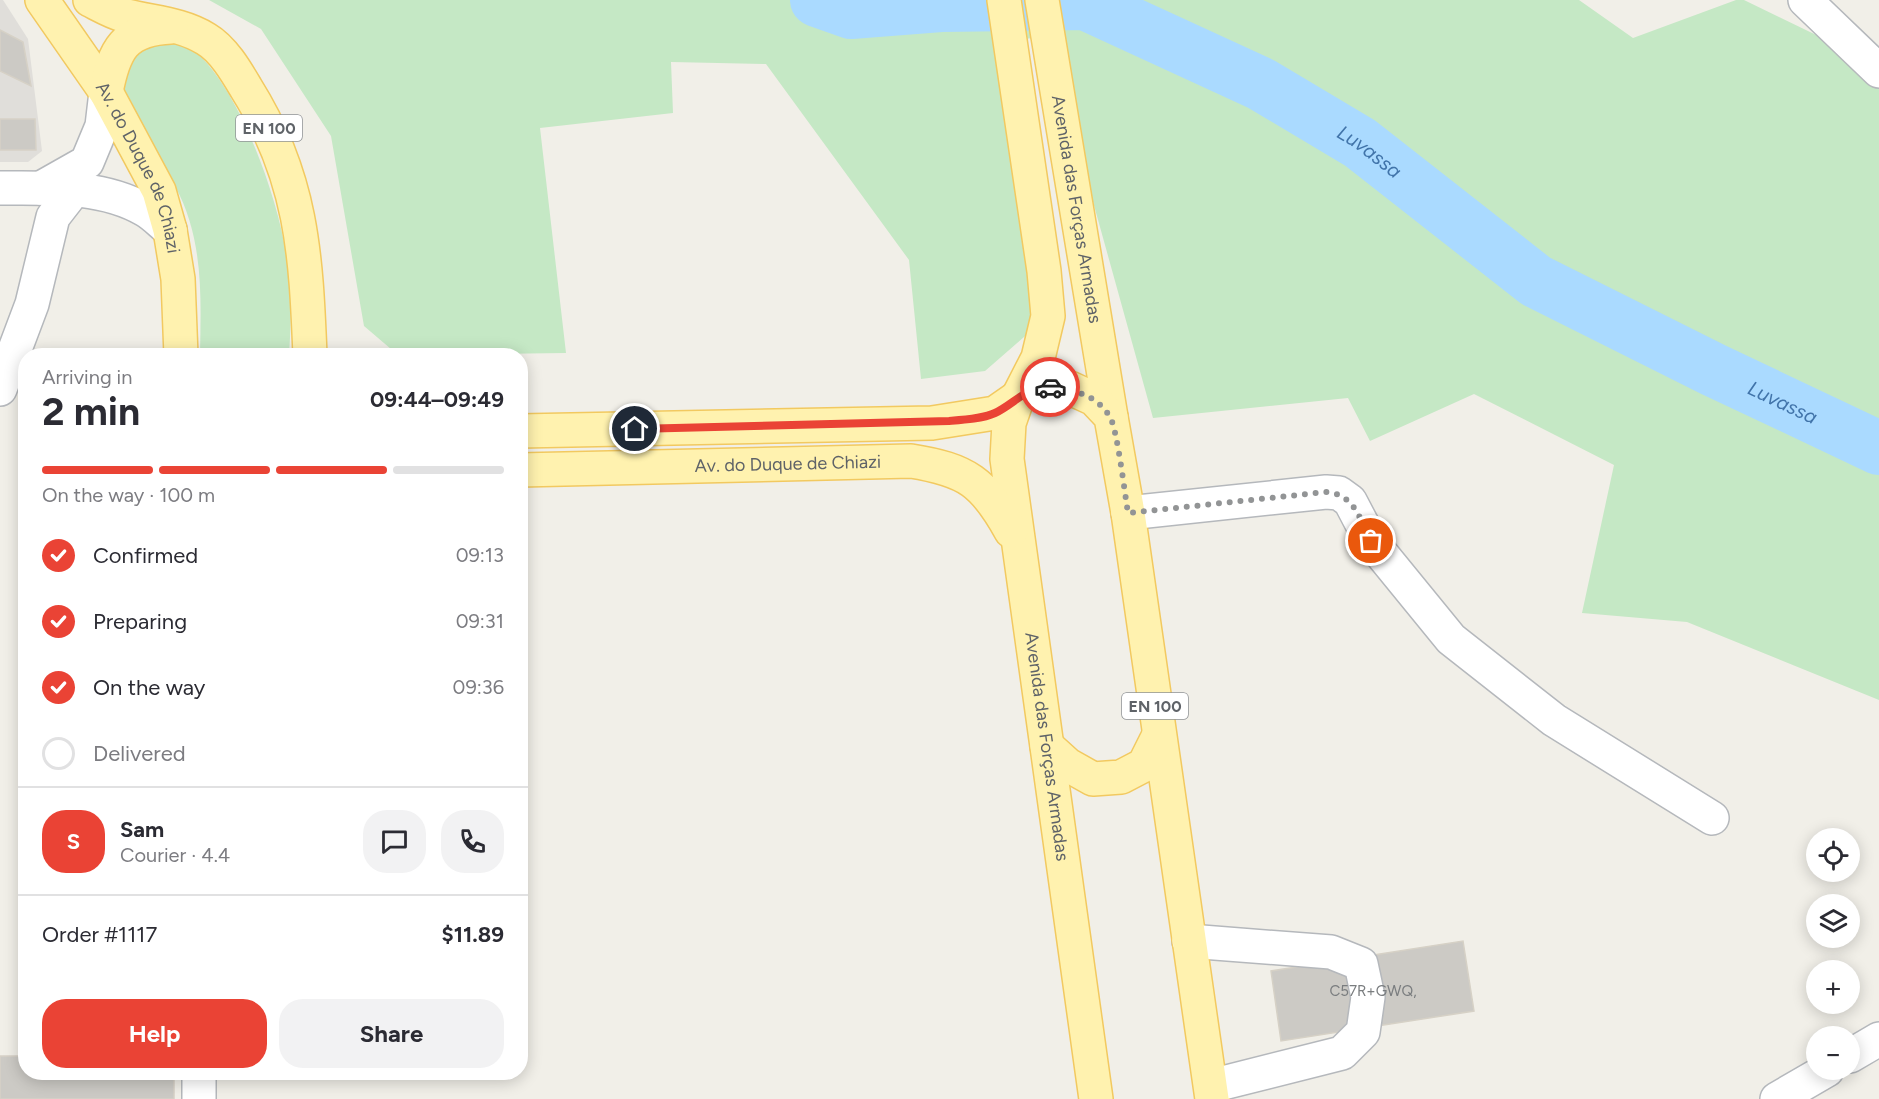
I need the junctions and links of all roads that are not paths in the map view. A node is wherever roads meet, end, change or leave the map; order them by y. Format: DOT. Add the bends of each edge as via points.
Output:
graph roads {
  1 [pos="42,0"];
  2 [pos="90,0"];
  3 [pos="1004,0"];
  4 [pos="1042,0"];
  5 [pos="1805,0"];
  6 [pos="181,26"];
  7 [pos="1877,63"];
  8 [pos="106,92"];
  9 [pos="0,188"];
  10 [pos="41,188"];
  11 [pos="74,190"];
  12 [pos="170,230"];
  13 [pos="180,348"];
  14 [pos="310,348"];
  15 [pos="0,389"];
  16 [pos="1018,397"];
  17 [pos="1111,417"];
  18 [pos="528,431"];
  19 [pos="528,470"];
  20 [pos="1128,513"];
  21 [pos="1018,544"];
  22 [pos="1159,735"];
  23 [pos="1047,746"];
  24 [pos="1712,818"];
  25 [pos="1189,941"];
  26 [pos="1879,1039"];
  27 [pos="1860,1050"];
  28 [pos="199,1080"];
  29 [pos="1810,1080"];
  30 [pos="1211,1093"];
  31 [pos="199,1099"];
  32 [pos="1096,1099"];
  33 [pos="1777,1099"];
  1 -- 8 [label="main road, Av. do Duque de Chiazi"];
  2 -- 6 [label="main road, EN 100" via="121,15"];
  3 -- 16 [label="main road, Avenida das Forças Armadas" via="1048,316 1038,358"];
  4 -- 17 [label="main road, Avenida das Forças Armadas"];
  5 -- 7 [label="street"];
  6 -- 8 [label="main road" via="150,28 125,41 111,63"];
  6 -- 14 [label="main road, EN 100" via="208,40 232,65 262,114 285,165 298,212 307,272"];
  8 -- 10 [label="street" via="102,126 87,162"];
  8 -- 12 [label="main road, Av. do Duque de Chiazi" via="159,191"];
  9 -- 10 [label="street"];
  10 -- 11 [label="street"];
  11 -- 12 [label="street" via="111,196 145,210"];
  11 -- 15 [label="street" via="53,217 32,304"];
  12 -- 13 [label="main road, Av. do Duque de Chiazi" via="178,279"];
  16 -- 17 [label="main road" via="1044,387 1070,388 1094,399"];
  16 -- 18 [label="main road" via="995,413 932,423"];
  16 -- 21 [label="main road, Avenida das Forças Armadas" via="1009,423 1007,459"];
  17 -- 20 [label="main road, Avenida das Forças Armadas / EN 100"];
  19 -- 21 [label="main road, Av. do Duque de Chiazi" via="911,461 941,466 980,486 995,502"];
  20 -- 22 [label="main road, Avenida das Forças Armadas / EN 100"];
  20 -- 24 [label="street" via="1339,493 1350,501 1371,541 1451,639 1554,720"];
  21 -- 23 [label="main road, Avenida das Forças Armadas"];
  22 -- 23 [label="main road, EN 100" via="1144,765 1121,777 1093,778 1068,765"];
  22 -- 25 [label="main road, Avenida das Forças Armadas / EN 100"];
  23 -- 32 [label="main road, Avenida das Forças Armadas"];
  25 -- 30 [label="main road, Avenida das Forças Armadas / EN 100"];
  25 -- 30 [label="street" via="1331,952 1361,964 1368,997 1363,1032 1342,1053"];
  26 -- 27 [label="street"];
  28 -- 31 [label="street"];
  29 -- 33 [label="street"];
}
